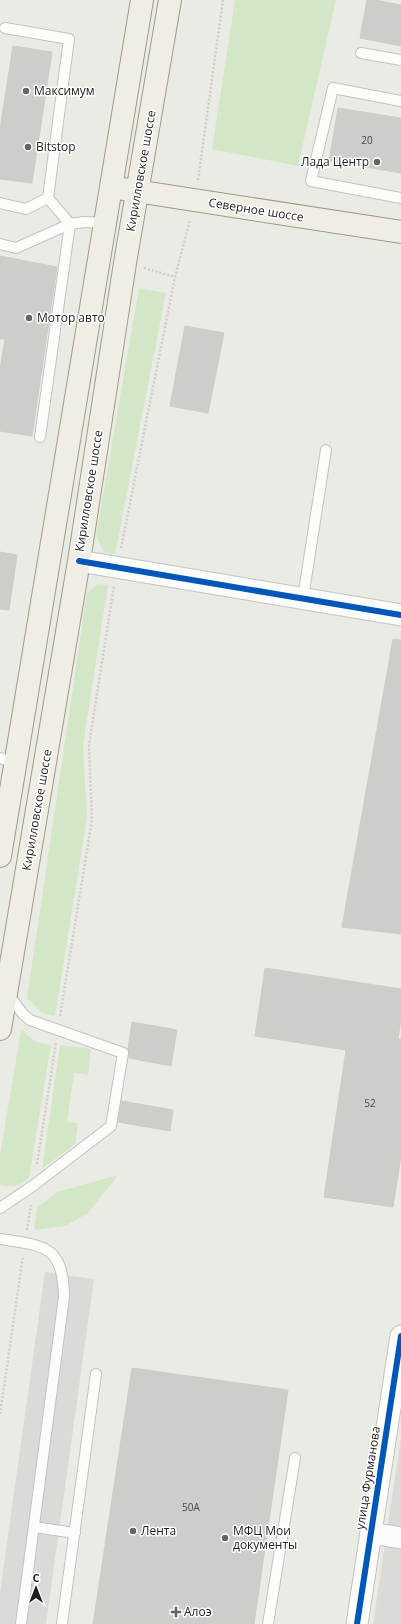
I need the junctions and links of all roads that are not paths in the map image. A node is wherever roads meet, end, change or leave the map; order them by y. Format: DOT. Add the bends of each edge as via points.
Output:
graph roads {
  1 [pos="142,0"];
  2 [pos="170,0"];
  3 [pos="5,28"];
  4 [pos="361,53"];
  5 [pos="401,60"];
  6 [pos="401,101"];
  7 [pos="110,187"];
  8 [pos="138,191"];
  9 [pos="48,198"];
  10 [pos="401,198"];
  11 [pos="0,204"];
  12 [pos="105,223"];
  13 [pos="70,224"];
  14 [pos="401,232"];
  15 [pos="0,244"];
  16 [pos="40,437"];
  17 [pos="326,450"];
  18 [pos="79,561"];
  19 [pos="303,598"];
  20 [pos="401,615"];
  21 [pos="8,760"];
  22 [pos="0,856"];
  23 [pos="7,992"];
  24 [pos="0,1029"];
  25 [pos="0,1208"];
  26 [pos="0,1239"];
  27 [pos="400,1348"];
  28 [pos="96,1374"];
  29 [pos="295,1458"];
  30 [pos="34,1527"];
  31 [pos="75,1533"];
  32 [pos="371,1533"];
  33 [pos="401,1538"];
  34 [pos="21,1624"];
  35 [pos="62,1624"];
  36 [pos="268,1624"];
  37 [pos="357,1624"];
  1 -- 7 [label="main road"];
  2 -- 8 [label="main road, Кирилловское шоссе"];
  3 -- 9 [label="lane" via="69,39"];
  4 -- 5 [label="lane"];
  6 -- 10 [label="lane" via="332,88 311,181"];
  7 -- 8 [label="main road, Северное шоссе"];
  7 -- 12 [label="main road"];
  8 -- 14 [label="main road, Северное шоссе"];
  8 -- 18 [label="main road, Кирилловское шоссе" via="122,277"];
  9 -- 11 [label="lane" via="26,209"];
  9 -- 13 [label="lane"];
  12 -- 13 [label="lane"];
  12 -- 21 [label="main road"];
  13 -- 15 [label="lane" via="16,248"];
  13 -- 16 [label="lane"];
  17 -- 19 [label="lane"];
  18 -- 19 [label="street"];
  18 -- 23 [label="main road, Кирилловское шоссе"];
  19 -- 20 [label="street"];
  21 -- 22 [label="main road"];
  23 -- 24 [label="main road, Кирилловское шоссе"];
  23 -- 25 [label="lane" via="30,1020 123,1053 111,1126"];
  26 -- 30 [label="lane" via="35,1244 49,1250 59,1263 64,1277 64,1297"];
  27 -- 32 [label="street, улица Фурманова"];
  28 -- 31 [label="lane"];
  29 -- 36 [label="lane"];
  30 -- 31 [label="lane"];
  30 -- 34 [label="lane"];
  31 -- 35 [label="lane"];
  32 -- 33 [label="street"];
  32 -- 37 [label="street, улица Фурманова"];
}
